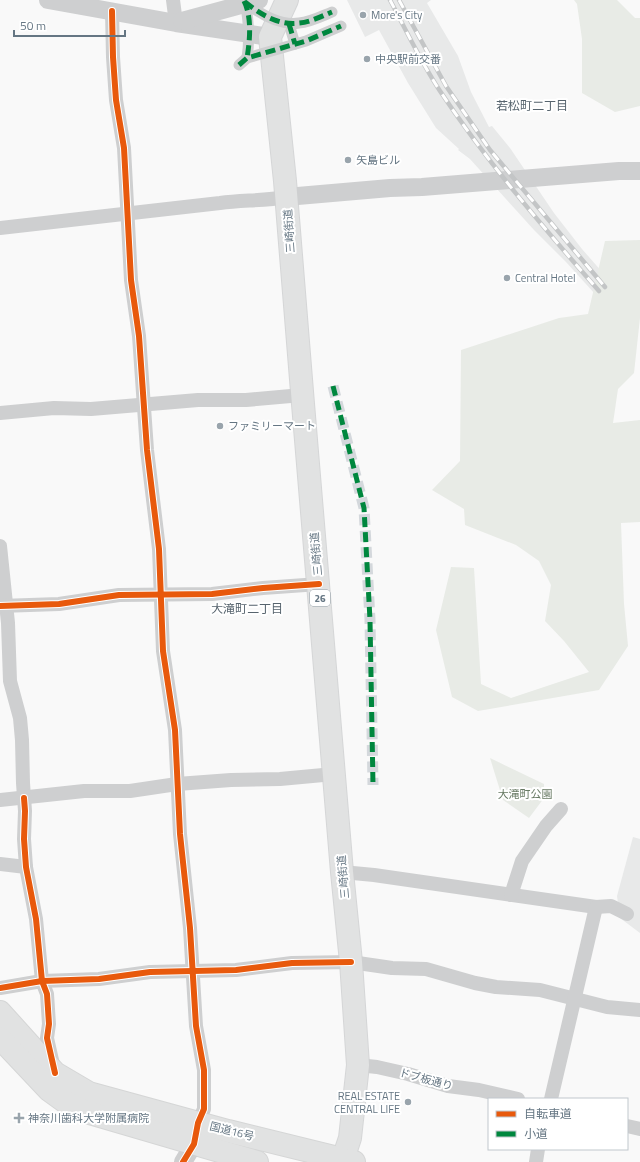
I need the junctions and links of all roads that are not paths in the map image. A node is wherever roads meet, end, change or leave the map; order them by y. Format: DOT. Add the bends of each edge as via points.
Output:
graph roads {
  1 [pos="48,0"];
  2 [pos="173,0"];
  3 [pos="287,0"];
  4 [pos="249,1"];
  5 [pos="66,2"];
  6 [pos="112,11"];
  7 [pos="332,12"];
  8 [pos="176,23"];
  9 [pos="289,24"];
  10 [pos="341,26"];
  11 [pos="270,37"];
  12 [pos="295,44"];
  13 [pos="640,171"];
  14 [pos="286,197"];
  15 [pos="128,214"];
  16 [pos="0,228"];
  17 [pos="302,395"];
  18 [pos="144,404"];
  19 [pos="0,413"];
  20 [pos="0,546"];
  21 [pos="319,584"];
  22 [pos="161,594"];
  23 [pos="3,605"];
  24 [pos="334,774"];
  25 [pos="177,784"];
  26 [pos="24,798"];
  27 [pos="0,800"];
  28 [pos="561,809"];
  29 [pos="0,864"];
  30 [pos="26,867"];
  31 [pos="342,872"];
  32 [pos="510,895"];
  33 [pos="596,907"];
  34 [pos="628,914"];
  35 [pos="351,962"];
  36 [pos="193,971"];
  37 [pos="42,981"];
  38 [pos="0,988"];
  39 [pos="575,998"];
  40 [pos="640,1010"];
  41 [pos="0,1012"];
  42 [pos="0,1038"];
  43 [pos="358,1065"];
  44 [pos="55,1073"];
  45 [pos="514,1098"];
  46 [pos="550,1098"];
  47 [pos="198,1123"];
  48 [pos="628,1126"];
  49 [pos="640,1129"];
  50 [pos="194,1144"];
  51 [pos="538,1150"];
  52 [pos="346,1161"];
  53 [pos="183,1162"];
  54 [pos="257,1162"];
  55 [pos="536,1162"];
  1 -- 5 [label="street"];
  2 -- 8 [label="street"];
  3 -- 11 [label="main road"];
  4 -- 8 [label="street"];
  4 -- 9 [label="street, bridge" via="258,12"];
  4 -- 12 [label="street, bridge" via="249,44 243,61"];
  5 -- 6 [label="street"];
  6 -- 8 [label="street"];
  6 -- 15 [label="street" via="116,100 124,148"];
  7 -- 9 [label="street, bridge"];
  8 -- 11 [label="street"];
  9 -- 12 [label="street"];
  10 -- 12 [label="street, bridge"];
  11 -- 14 [label="main road, 三崎街道 / 26"];
  13 -- 14 [label="street"];
  14 -- 15 [label="street"];
  14 -- 17 [label="main road, 三崎街道 / 26"];
  15 -- 16 [label="street"];
  15 -- 18 [label="street" via="131,280 139,336"];
  17 -- 18 [label="street"];
  17 -- 21 [label="main road, 三崎街道 / 26"];
  18 -- 19 [label="street"];
  18 -- 22 [label="street" via="159,549"];
  20 -- 23 [label="street"];
  21 -- 22 [label="street" via="212,594"];
  21 -- 24 [label="main road, 三崎街道 / 26"];
  22 -- 23 [label="street" via="105,596 59,604"];
  22 -- 25 [label="street" via="163,651 175,730"];
  23 -- 26 [label="street" via="10,681 20,718"];
  24 -- 25 [label="street"];
  24 -- 31 [label="main road, 三崎街道 / 26"];
  25 -- 26 [label="street" via="130,791 84,791"];
  25 -- 36 [label="street"];
  26 -- 27 [label="street"];
  26 -- 30 [label="street"];
  28 -- 32 [label="street" via="522,861"];
  29 -- 30 [label="street"];
  30 -- 37 [label="street" via="36,919"];
  31 -- 32 [label="street"];
  31 -- 35 [label="main road, 三崎街道 / 26"];
  32 -- 33 [label="street"];
  33 -- 34 [label="street" via="611,906"];
  33 -- 39 [label="street"];
  35 -- 36 [label="street" via="292,963 236,970"];
  35 -- 39 [label="street" via="392,968 426,969 475,983 540,990"];
  35 -- 43 [label="main road, 三崎街道 / 26"];
  36 -- 37 [label="street"];
  36 -- 47 [label="street" via="196,1026 204,1070 205,1096 204,1108"];
  37 -- 38 [label="street"];
  37 -- 44 [label="street" via="47,994 47,1038"];
  39 -- 40 [label="street" via="607,1006"];
  39 -- 46 [label="street"];
  41 -- 44 [label="main road, 国道16号"];
  42 -- 50 [label="main road, 国道16号" via="49,1090 67,1103 86,1112"];
  43 -- 45 [label="street, ドブ板通り"];
  43 -- 52 [label="main road, 三崎街道 / 26"];
  44 -- 47 [label="main road, 国道16号" via="89,1093"];
  47 -- 50 [label="street"];
  47 -- 52 [label="main road, 国道16号"];
  48 -- 49 [label="street"];
  50 -- 53 [label="street"];
  50 -- 54 [label="main road, 国道16号"];
  51 -- 55 [label="street"];
}
